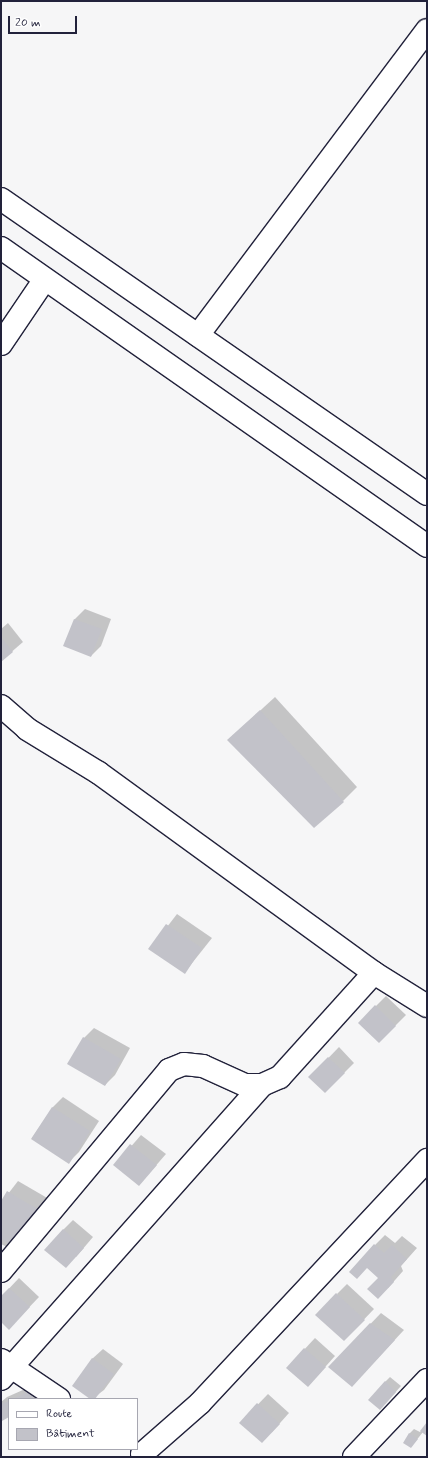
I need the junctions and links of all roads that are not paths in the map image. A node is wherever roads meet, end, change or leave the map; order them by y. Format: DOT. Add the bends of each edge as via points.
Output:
graph roads {
  1 [pos="427,30"];
  2 [pos="1,199"];
  3 [pos="1,248"];
  4 [pos="45,279"];
  5 [pos="198,335"];
  6 [pos="1,344"];
  7 [pos="427,494"];
  8 [pos="427,546"];
  9 [pos="1,706"];
  10 [pos="374,973"];
  11 [pos="427,1006"];
  12 [pos="262,1084"];
  13 [pos="427,1160"];
  14 [pos="1,1271"];
  15 [pos="4,1369"];
  16 [pos="427,1380"];
  17 [pos="57,1398"];
  18 [pos="141,1453"];
  19 [pos="354,1457"];
  1 -- 5 [label="street"];
  2 -- 5 [label="street"];
  3 -- 4 [label="street"];
  4 -- 6 [label="street"];
  4 -- 8 [label="street"];
  5 -- 7 [label="street"];
  9 -- 10 [label="street" via="27,729 99,773"];
  10 -- 11 [label="street"];
  10 -- 12 [label="street" via="280,1078"];
  12 -- 14 [label="street" via="245,1084 203,1066 184,1064 169,1070"];
  12 -- 15 [label="street"];
  13 -- 18 [label="street" via="200,1403"];
  15 -- 17 [label="street"];
  16 -- 19 [label="street"];
}
